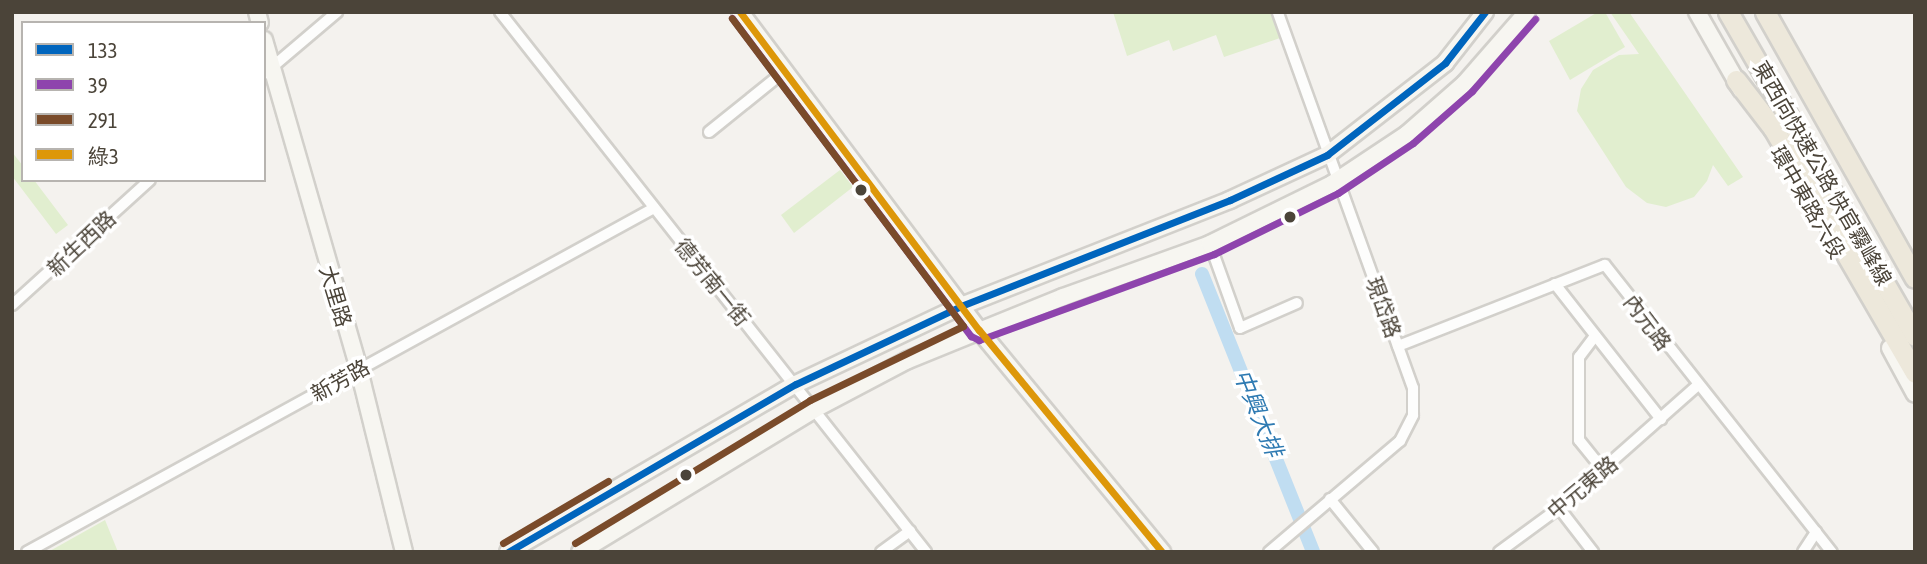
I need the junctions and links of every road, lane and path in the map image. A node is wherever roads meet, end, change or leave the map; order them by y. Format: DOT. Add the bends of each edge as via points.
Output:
graph roads {
  1 [pos="337,12"];
  2 [pos="500,12"];
  3 [pos="740,12"];
  4 [pos="1278,12"];
  5 [pos="1485,12"];
  6 [pos="1527,12"];
  7 [pos="1697,12"];
  8 [pos="1730,12"];
  9 [pos="1765,12"];
  10 [pos="268,70"];
  11 [pos="786,70"];
  12 [pos="1736,80"];
  13 [pos="709,132"];
  14 [pos="1326,155"];
  15 [pos="1338,180"];
  16 [pos="148,182"];
  17 [pos="654,208"];
  18 [pos="1210,244"];
  19 [pos="1915,278"];
  20 [pos="1555,284"];
  21 [pos="1297,303"];
  22 [pos="12,305"];
  23 [pos="961,306"];
  24 [pos="1915,321"];
  25 [pos="979,330"];
  26 [pos="1595,336"];
  27 [pos="1915,336"];
  28 [pos="1398,346"];
  29 [pos="359,370"];
  30 [pos="1915,373"];
  31 [pos="796,384"];
  32 [pos="1697,386"];
  33 [pos="1915,394"];
  34 [pos="815,409"];
  35 [pos="1661,419"];
  36 [pos="1603,470"];
  37 [pos="1331,499"];
  38 [pos="1559,508"];
  39 [pos="909,531"];
  40 [pos="1816,532"];
  41 [pos="27,552"];
  42 [pos="404,552"];
  43 [pos="508,552"];
  44 [pos="580,552"];
  45 [pos="881,552"];
  46 [pos="926,552"];
  47 [pos="1162,552"];
  48 [pos="1269,552"];
  49 [pos="1373,552"];
  50 [pos="1499,552"];
  51 [pos="1593,552"];
  52 [pos="1803,552"];
  53 [pos="1832,552"];
  1 -- 10 [label="street"];
  2 -- 17 [label="street, 德芳南一街"];
  3 -- 11 [label="street"];
  4 -- 14 [label="street, 現岱路"];
  5 -- 14 [label="street" via="1445,63"];
  6 -- 15 [label="street" via="1465,83 1407,134"];
  7 -- 12 [label="street, 環中東路六段"];
  8 -- 24 [label="street, 環中東路六段"];
  8 -- 27 [label="highway, 東西向快速公路 快官霧峰線"];
  9 -- 19 [label="highway, 東西向快速公路 快官霧峰線"];
  10 -- 29 [label="street, 大里路"];
  11 -- 13 [label="street"];
  11 -- 23 [label="street"];
  12 -- 30 [label="highway" via="1787,152"];
  12 -- 33 [label="street, 環中東路六段"];
  14 -- 15 [label="street, 現岱路"];
  14 -- 23 [label="street" via="1230,200"];
  15 -- 18 [label="street"];
  15 -- 28 [label="street, 現岱路"];
  16 -- 22 [label="street, 新生西路"];
  17 -- 29 [label="street, 新芳路"];
  17 -- 31 [label="street, 德芳南一街"];
  18 -- 21 [label="street" via="1240,328"];
  18 -- 25 [label="street"];
  20 -- 26 [label="street"];
  20 -- 28 [label="street, 內元路"];
  20 -- 32 [label="street, 內元路" via="1605,265"];
  23 -- 25 [label="street"];
  23 -- 31 [label="street"];
  25 -- 34 [label="street" via="908,360"];
  25 -- 47 [label="street"];
  26 -- 35 [label="street"];
  26 -- 36 [label="street" via="1580,357 1579,440"];
  28 -- 37 [label="street, 現岱路" via="1413,388 1407,430"];
  29 -- 41 [label="street, 新芳路"];
  29 -- 42 [label="street, 大里路"];
  31 -- 34 [label="street, 德芳南一街"];
  31 -- 43 [label="street"];
  32 -- 35 [label="street, 中元東路"];
  32 -- 40 [label="street, 內元路"];
  34 -- 39 [label="street, 德芳南一街"];
  34 -- 44 [label="street"];
  35 -- 36 [label="street, 中元東路"];
  36 -- 38 [label="street, 中元東路"];
  37 -- 48 [label="street, 現岱路"];
  37 -- 49 [label="street"];
  38 -- 50 [label="street, 中元東路"];
  38 -- 51 [label="street"];
  39 -- 45 [label="street"];
  39 -- 46 [label="street, 德芳南一街"];
  40 -- 52 [label="street"];
  40 -- 53 [label="street, 內元路"];
}
